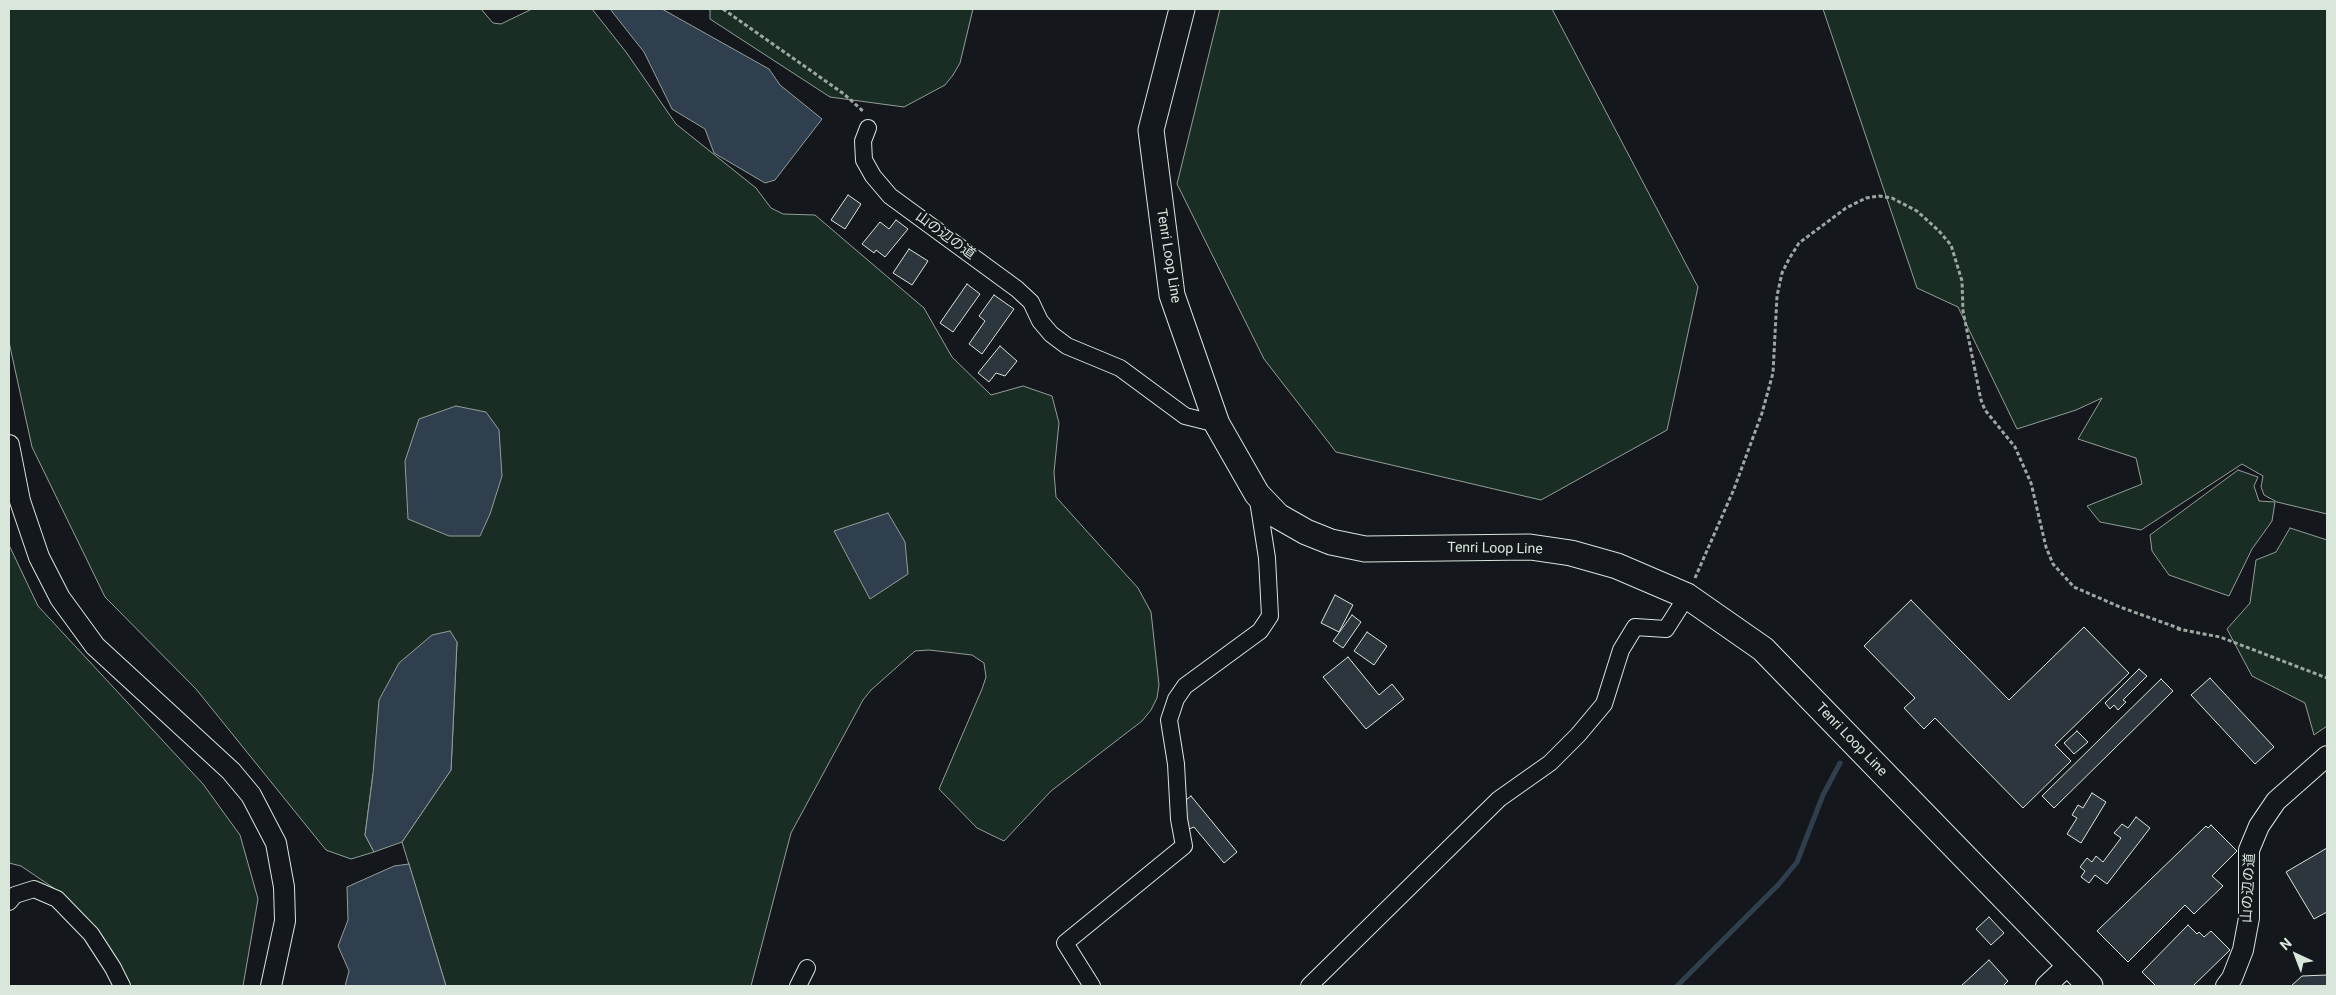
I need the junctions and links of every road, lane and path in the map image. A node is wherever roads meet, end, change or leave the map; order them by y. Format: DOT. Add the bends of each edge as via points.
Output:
graph roads {
  1 [pos="723,9"];
  2 [pos="1182,9"];
  3 [pos="868,128"];
  4 [pos="1217,424"];
  5 [pos="9,445"];
  6 [pos="1257,494"];
  7 [pos="1687,596"];
  8 [pos="2327,678"];
  9 [pos="2327,756"];
  10 [pos="9,902"];
  11 [pos="2068,965"];
  12 [pos="807,968"];
  13 [pos="122,986"];
  14 [pos="271,986"];
  15 [pos="798,986"];
  16 [pos="1092,986"];
  17 [pos="1309,986"];
  18 [pos="2046,986"];
  19 [pos="2090,986"];
  20 [pos="2226,986"];
  1 -- 3 [label="path" via="862,108 869,119"];
  2 -- 4 [label="main road, Tenri Loop Line" via="1151,130 1172,295"];
  3 -- 4 [label="street, 山の辺の道" via="863,141 864,160 890,196 1017,289 1030,302 1051,334 1067,346 1120,368 1185,416"];
  4 -- 6 [label="main road, Tenri Loop Line"];
  5 -- 14 [label="street" via="20,501 39,557 60,598 95,646 231,771 251,795 276,843 284,887 285,921"];
  6 -- 7 [label="main road, Tenri Loop Line" via="1278,516 1331,542 1365,549 1530,547 1571,553 1617,566"];
  6 -- 16 [label="street" via="1267,558 1270,616 1260,631 1185,686 1176,699 1169,720 1176,764 1178,820 1184,846 1065,943"];
  7 -- 8 [label="path" via="1734,489 1762,413 1773,373 1777,296 1789,258 1799,243 1846,208 1866,198 1879,196 1892,198 1917,211 1950,245 1962,281 1963,312 1981,400 1985,410 2015,447 2031,483 2053,564 2074,587 2181,629 2178,629 2220,638"];
  7 -- 11 [label="main road, Tenri Loop Line" via="1763,649"];
  7 -- 17 [label="street" via="1666,628 1635,627 1621,650 1604,704 1578,735 1550,763 1499,800"];
  9 -- 20 [label="street, 山の辺の道" via="2276,801 2259,826 2249,850 2249,918 2243,950"];
  10 -- 13 [label="street" via="16,895 34,889 57,899 91,934"];
  11 -- 18 [label="street"];
  11 -- 19 [label="main road, Tenri Loop Line"];
  12 -- 15 [label="street"];
}
